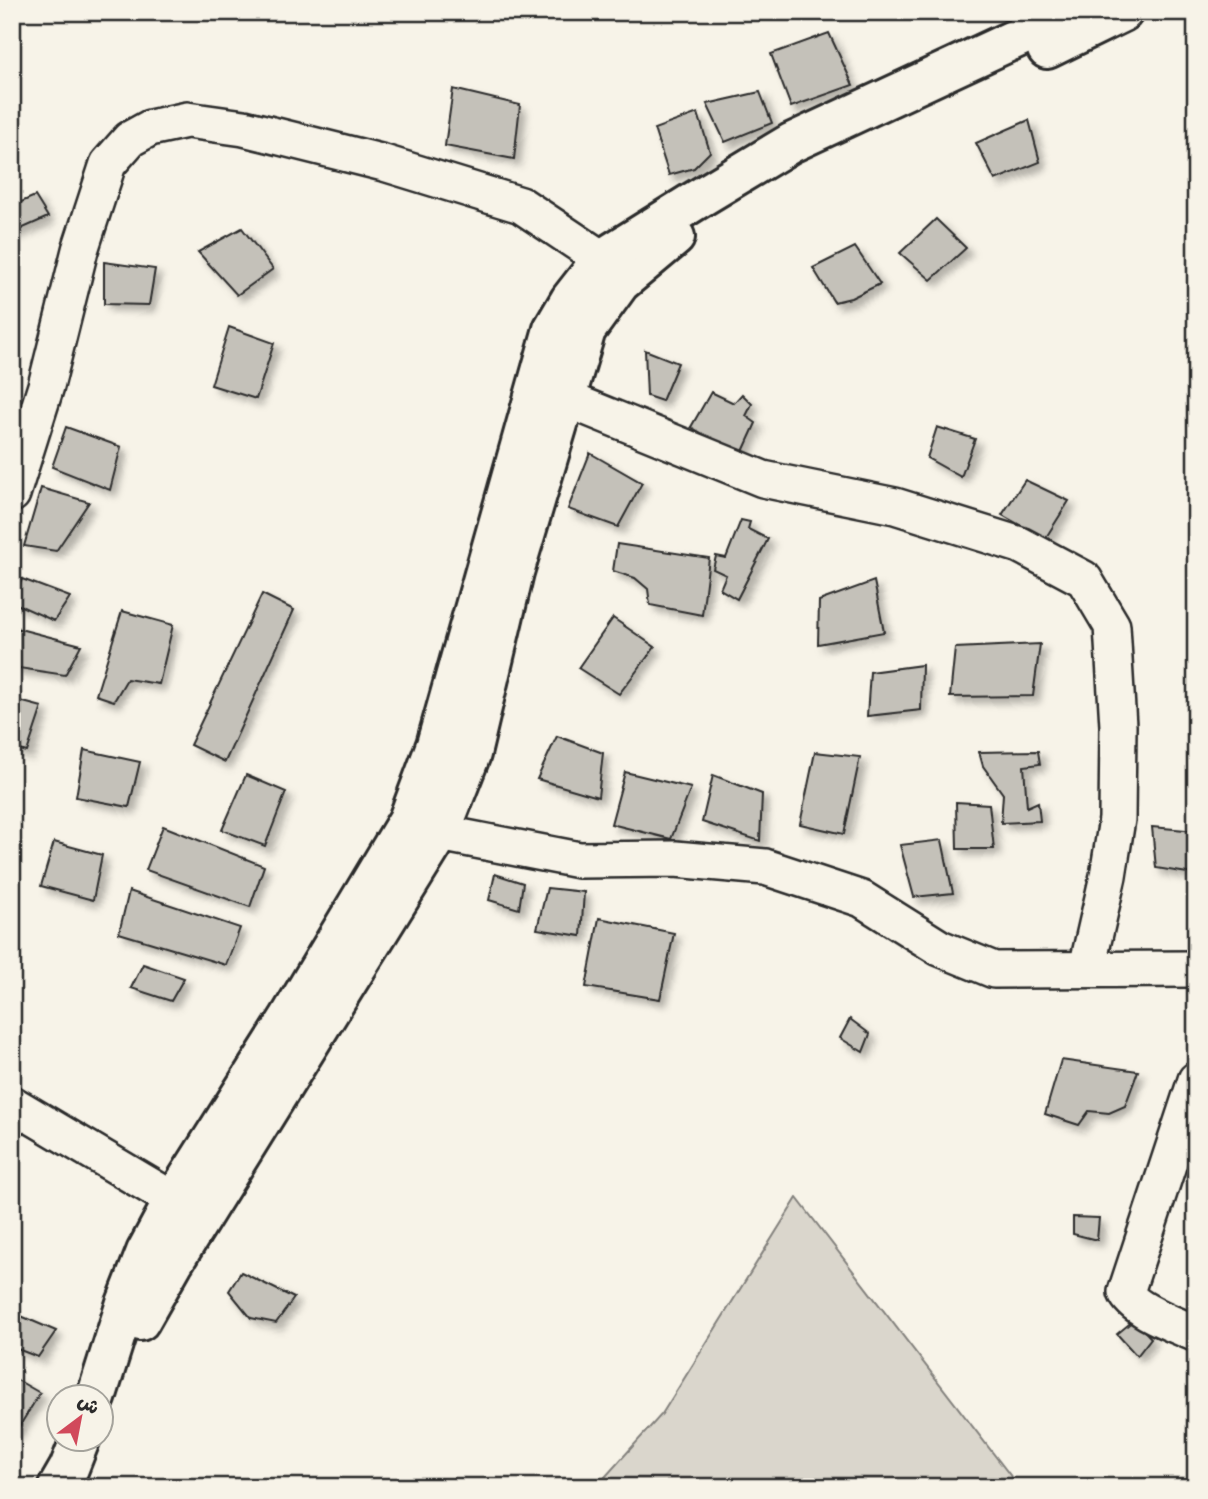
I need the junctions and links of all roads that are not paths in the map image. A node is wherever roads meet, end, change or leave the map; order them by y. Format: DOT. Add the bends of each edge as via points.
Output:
graph roads {
  1 [pos="1073,12"];
  2 [pos="1123,12"];
  3 [pos="611,271"];
  4 [pos="550,394"];
  5 [pos="12,494"];
  6 [pos="424,827"];
  7 [pos="1087,968"];
  8 [pos="1196,969"];
  9 [pos="1196,1080"];
  10 [pos="12,1104"];
  11 [pos="188,1209"];
  12 [pos="1196,1334"];
  13 [pos="101,1383"];
  14 [pos="74,1454"];
  15 [pos="58,1487"];
  1 -- 3 [label="street" via="790,143"];
  2 -- 3 [label="street" via="865,128"];
  3 -- 4 [label="street" via="586,330"];
  3 -- 5 [label="street" via="521,205 384,163 233,127 187,120 150,128 130,139 108,164"];
  4 -- 6 [label="street" via="471,754"];
  4 -- 7 [label="street" via="763,478 895,506 1020,545 1084,579 1112,625 1118,726 1116,819"];
  6 -- 7 [label="street" via="579,860 675,859 765,867 862,899 940,948 994,970"];
  6 -- 11 [label="street"];
  7 -- 8 [label="street"];
  9 -- 12 [label="street" via="1126,1292 1142,1308"];
  10 -- 11 [label="street"];
  11 -- 13 [label="street" via="131,1337"];
  14 -- 15 [label="street"];
}
